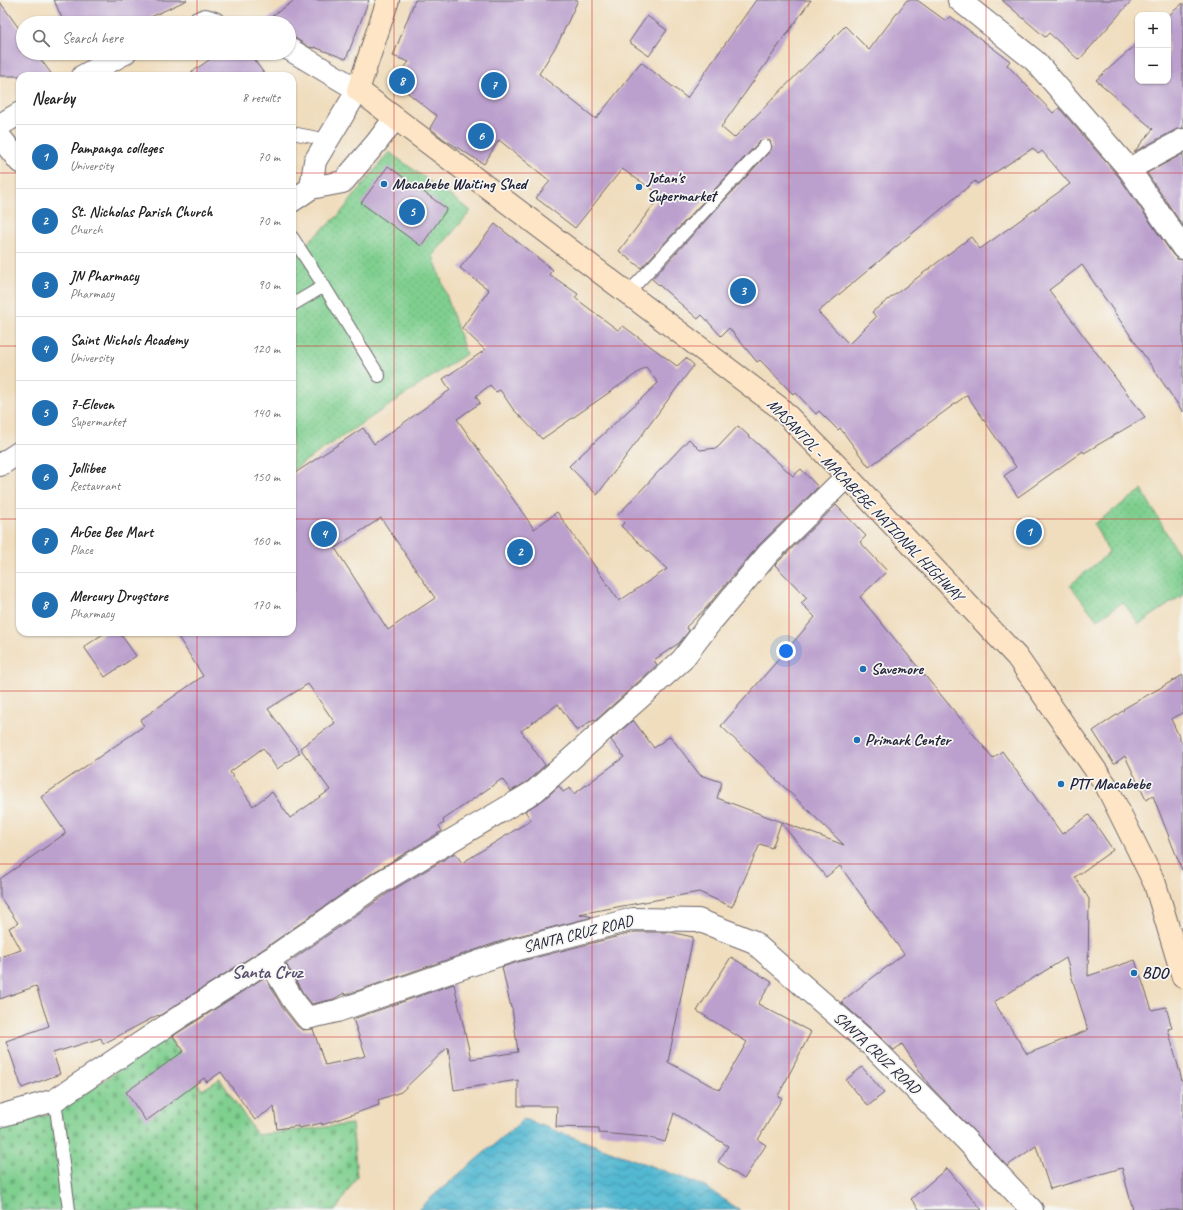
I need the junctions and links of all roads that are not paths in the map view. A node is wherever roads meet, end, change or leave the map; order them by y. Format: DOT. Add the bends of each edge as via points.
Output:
graph roads {
  1 [pos="388,0"];
  2 [pos="959,0"];
  3 [pos="296,53"];
  4 [pos="112,60"];
  5 [pos="90,72"];
  6 [pos="358,90"];
  7 [pos="16,115"];
  8 [pos="395,118"];
  9 [pos="0,125"];
  10 [pos="296,134"];
  11 [pos="0,138"];
  12 [pos="328,140"];
  13 [pos="1183,140"];
  14 [pos="764,146"];
  15 [pos="16,157"];
  16 [pos="1129,169"];
  17 [pos="311,188"];
  18 [pos="296,198"];
  19 [pos="296,243"];
  20 [pos="1183,248"];
  21 [pos="324,286"];
  22 [pos="628,293"];
  23 [pos="296,303"];
  24 [pos="380,376"];
  25 [pos="16,455"];
  26 [pos="0,466"];
  27 [pos="847,476"];
  28 [pos="269,960"];
  29 [pos="1183,977"];
  30 [pos="55,1100"];
  31 [pos="0,1116"];
  32 [pos="69,1210"];
  33 [pos="1032,1210"];
  1 -- 6 [label="main road"];
  2 -- 16 [label="street" via="1035,61"];
  3 -- 6 [label="street"];
  4 -- 5 [label="street"];
  6 -- 8 [label="main road, MASANTOL - MACABEBE NATIONAL HIGHWAY"];
  6 -- 12 [label="street"];
  7 -- 9 [label="street"];
  8 -- 17 [label="street" via="343,182"];
  8 -- 22 [label="main road, MASANTOL - MACABEBE NATIONAL HIGHWAY"];
  10 -- 12 [label="lane"];
  11 -- 15 [label="street"];
  12 -- 17 [label="street" via="315,161"];
  13 -- 16 [label="street"];
  14 -- 22 [label="lane"];
  16 -- 20 [label="street"];
  17 -- 18 [label="street"];
  19 -- 21 [label="lane"];
  21 -- 23 [label="lane"];
  21 -- 24 [label="lane"];
  22 -- 27 [label="main road, MASANTOL - MACABEBE NATIONAL HIGHWAY" via="780,408"];
  25 -- 26 [label="street"];
  27 -- 28 [label="street" via="768,554 682,660 535,791 381,882"];
  27 -- 29 [label="main road, MASANTOL - MACABEBE NATIONAL HIGHWAY" via="1017,657 1106,785 1155,884"];
  28 -- 30 [label="street"];
  28 -- 33 [label="street, SANTA CRUZ ROAD" via="307,1018 337,1011 514,950 633,919 698,920 752,941 764,951 870,1044"];
  30 -- 31 [label="street"];
  30 -- 32 [label="lane"];
}
